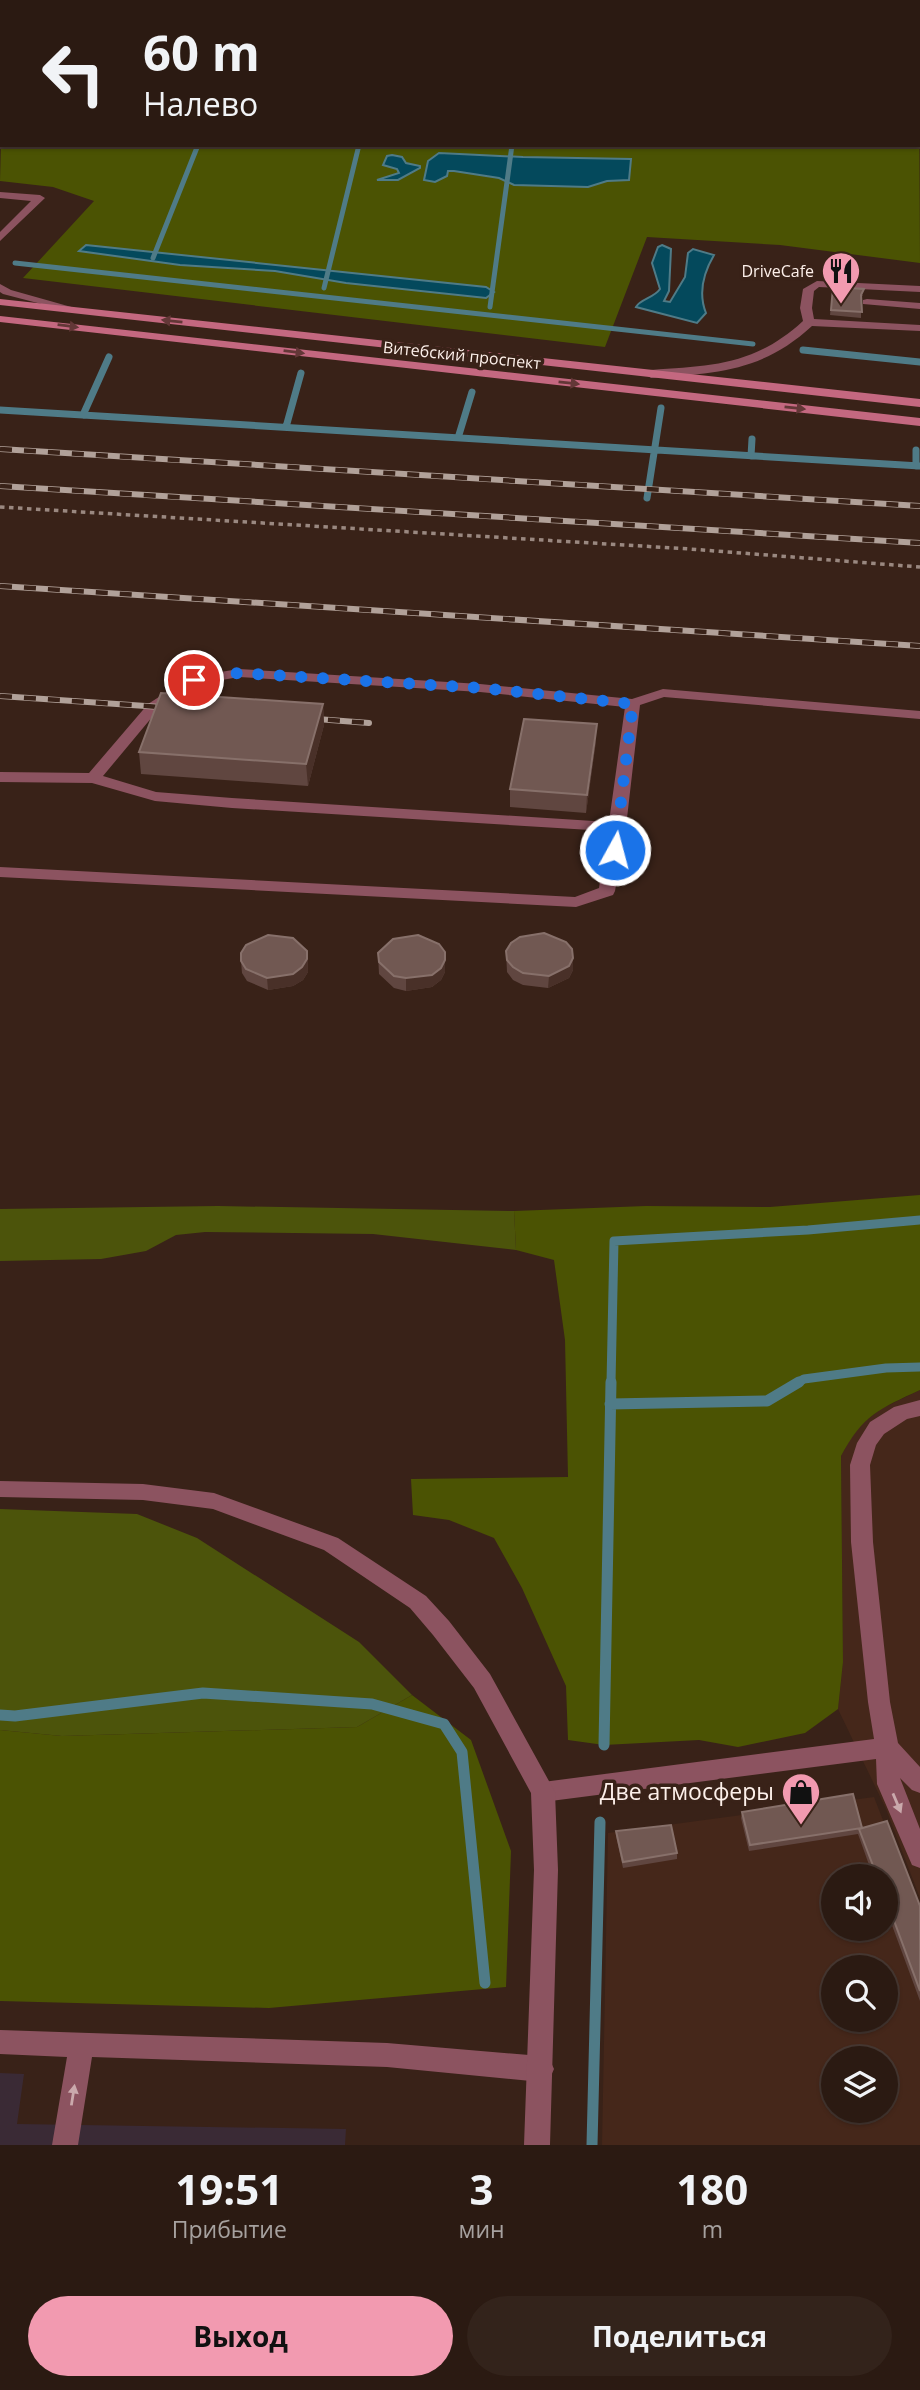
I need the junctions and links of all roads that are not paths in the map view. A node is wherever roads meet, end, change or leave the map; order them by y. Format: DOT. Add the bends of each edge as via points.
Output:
graph roads {
  1 [pos="0,195"];
  2 [pos="1,239"];
  3 [pos="868,286"];
  4 [pos="0,287"];
  5 [pos="920,289"];
  6 [pos="0,302"];
  7 [pos="920,306"];
  8 [pos="76,310"];
  9 [pos="865,313"];
  10 [pos="920,317"];
  11 [pos="0,319"];
  12 [pos="809,322"];
  13 [pos="920,328"];
  14 [pos="645,374"];
  15 [pos="920,403"];
  16 [pos="920,422"];
  17 [pos="633,704"];
  18 [pos="920,715"];
  19 [pos="0,777"];
  20 [pos="93,778"];
  21 [pos="618,827"];
  22 [pos="0,872"];
  23 [pos="920,1408"];
  24 [pos="0,1489"];
  25 [pos="887,1747"];
  26 [pos="920,1783"];
  27 [pos="543,1792"];
  28 [pos="920,1857"];
  29 [pos="0,2042"];
  30 [pos="81,2045"];
  31 [pos="541,2069"];
  32 [pos="65,2145"];
  33 [pos="537,2145"];
  1 -- 2 [label="street" via="40,198"];
  3 -- 5 [label="street"];
  3 -- 9 [label="street"];
  3 -- 12 [label="street" via="817,284 809,289"];
  4 -- 8 [label="street"];
  6 -- 8 [label="main road, Витебский проспект"];
  7 -- 9 [label="street"];
  14 -- 8 [label="main road, Витебский проспект, one-way"];
  9 -- 10 [label="street"];
  9 -- 12 [label="street"];
  9 -- 13 [label="street"];
  11 -- 16 [label="main road, Витебский проспект, one-way"];
  12 -- 14 [label="street" via="797,335 747,365"];
  14 -- 15 [label="main road, Витебский проспект"];
  17 -- 18 [label="street" via="663,693"];
  17 -- 20 [label="street" via="480,688 239,673 194,680 153,707"];
  17 -- 21 [label="street"];
  19 -- 20 [label="street"];
  20 -- 21 [label="street" via="155,796"];
  21 -- 22 [label="street" via="607,891 576,902"];
  23 -- 25 [label="street" via="877,1428 860,1465 862,1542"];
  24 -- 27 [label="street" via="143,1492 214,1501 331,1544 418,1602 482,1681"];
  25 -- 26 [label="street"];
  25 -- 27 [label="street"];
  25 -- 28 [label="street, one-way" via="889,1784"];
  27 -- 31 [label="street" via="546,1870"];
  29 -- 30 [label="street"];
  30 -- 31 [label="street" via="387,2054"];
  32 -- 30 [label="street, one-way"];
  31 -- 33 [label="street"];
}
